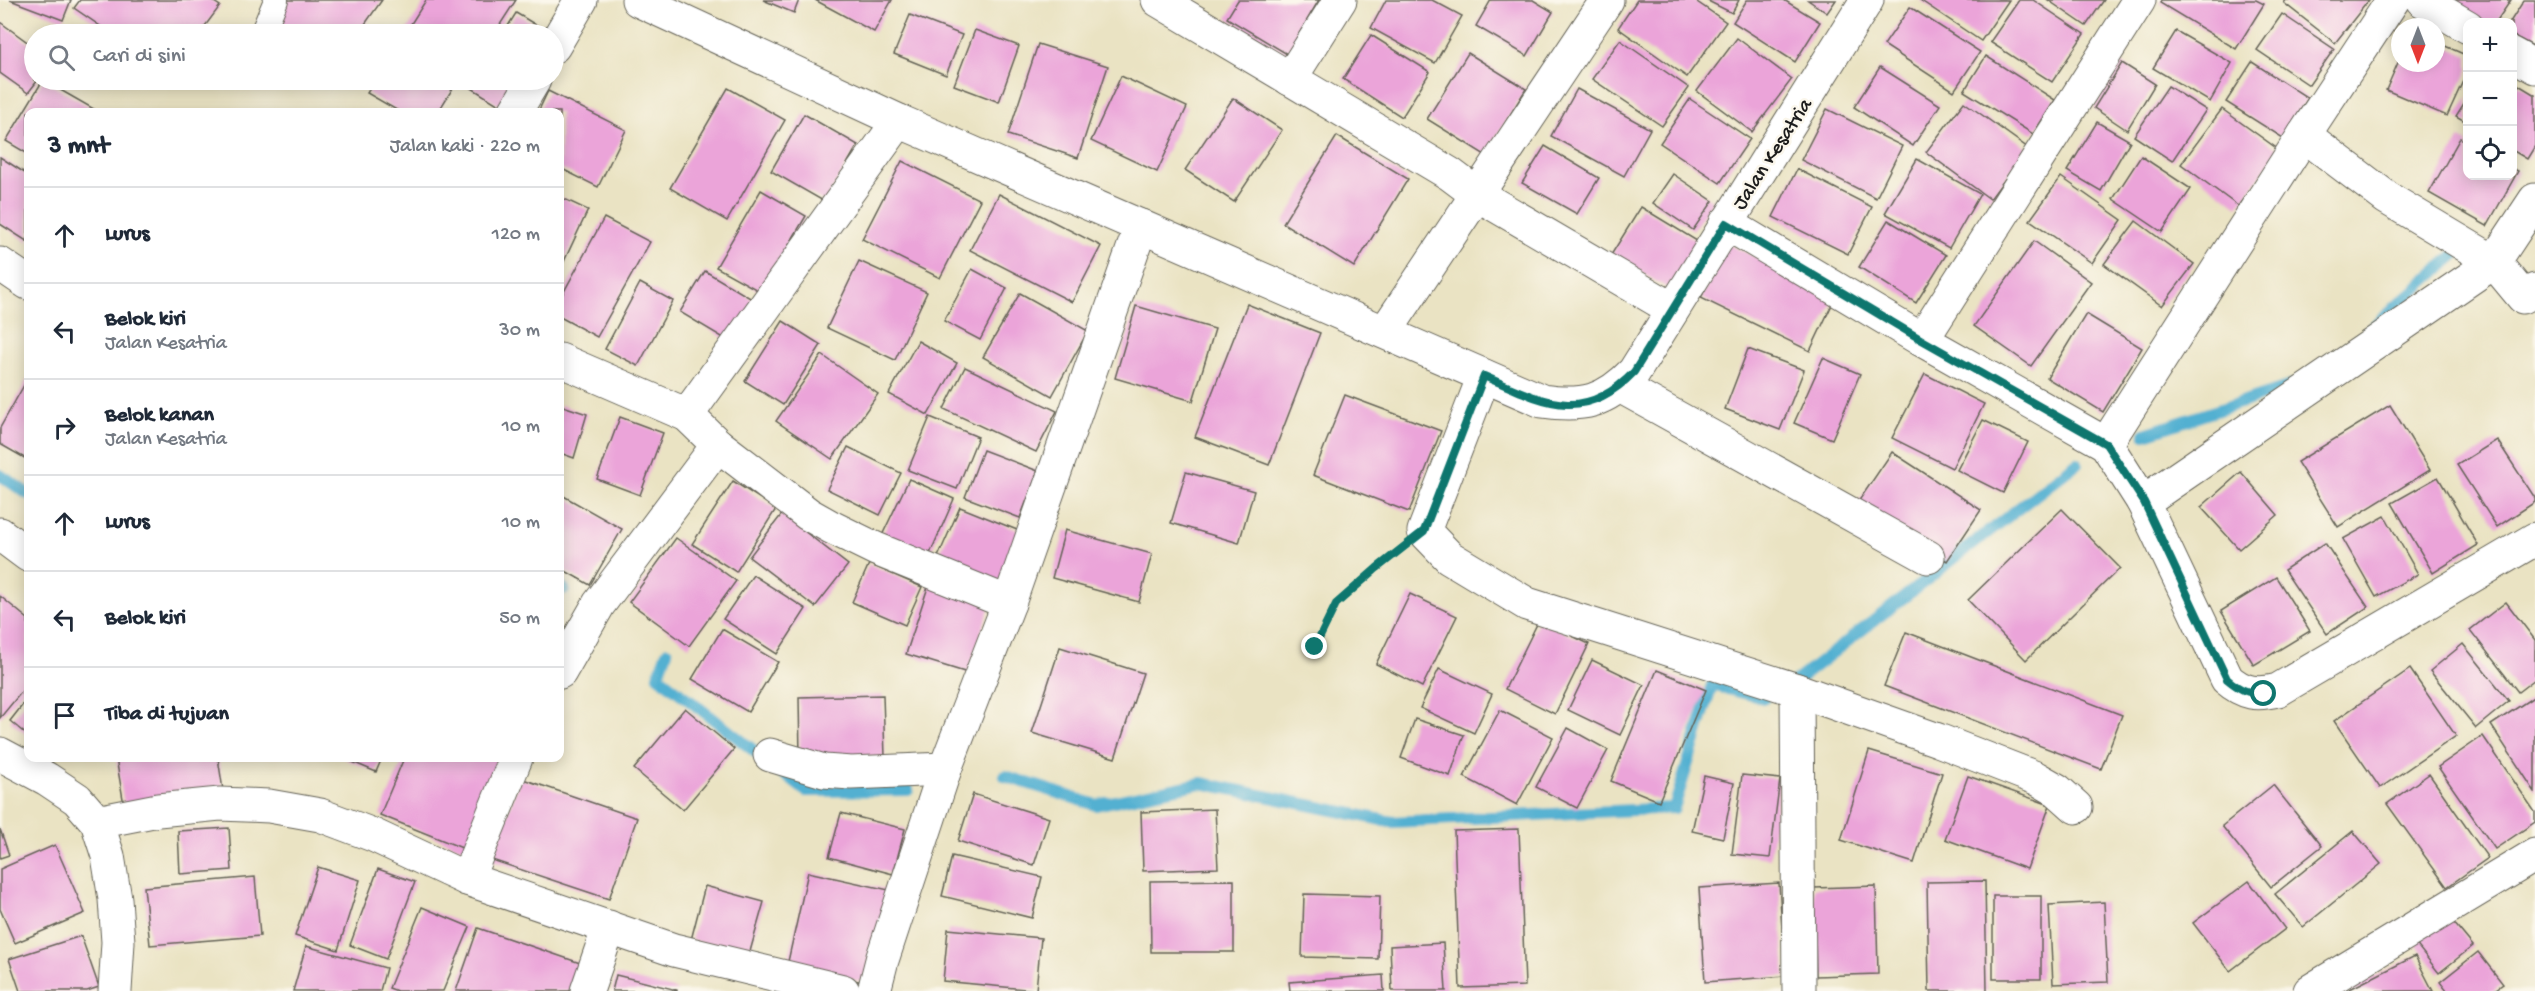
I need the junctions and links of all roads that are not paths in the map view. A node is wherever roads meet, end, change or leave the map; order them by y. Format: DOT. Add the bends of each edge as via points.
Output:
graph roads {
  1 [pos="276,0"];
  2 [pos="581,0"];
  3 [pos="638,0"];
  4 [pos="1158,0"];
  5 [pos="1340,0"];
  6 [pos="1607,0"];
  7 [pos="1867,0"];
  8 [pos="2139,0"];
  9 [pos="2393,0"];
  10 [pos="2422,0"];
  11 [pos="266,24"];
  12 [pos="2463,24"];
  13 [pos="564,29"];
  14 [pos="2517,57"];
  15 [pos="2535,67"];
  16 [pos="1290,80"];
  17 [pos="528,90"];
  18 [pos="516,108"];
  19 [pos="899,121"];
  20 [pos="2304,135"];
  21 [pos="1478,195"];
  22 [pos="2535,200"];
  23 [pos="1726,223"];
  24 [pos="1141,226"];
  25 [pos="2494,262"];
  26 [pos="0,264"];
  27 [pos="24,281"];
  28 [pos="2531,301"];
  29 [pos="1671,308"];
  30 [pos="1385,332"];
  31 [pos="1922,340"];
  32 [pos="564,362"];
  33 [pos="1484,376"];
  34 [pos="1620,386"];
  35 [pos="687,415"];
  36 [pos="2106,444"];
  37 [pos="718,445"];
  38 [pos="2144,502"];
  39 [pos="0,534"];
  40 [pos="2531,551"];
  41 [pos="24,552"];
  42 [pos="1928,557"];
  43 [pos="1009,603"];
  44 [pos="564,665"];
  45 [pos="1797,690"];
  46 [pos="0,754"];
  47 [pos="770,755"];
  48 [pos="514,762"];
  49 [pos="945,769"];
  50 [pos="2076,807"];
  51 [pos="97,822"];
  52 [pos="2535,855"];
  53 [pos="466,879"];
  54 [pos="609,927"];
  55 [pos="115,991"];
  56 [pos="587,991"];
  57 [pos="843,991"];
  58 [pos="874,991"];
  59 [pos="1799,991"];
  60 [pos="2310,991"];
  1 -- 11 [label="lane"];
  2 -- 13 [label="street"];
  3 -- 19 [label="street, Jalan Kesatria"];
  4 -- 16 [label="street"];
  5 -- 16 [label="street"];
  6 -- 21 [label="street"];
  7 -- 23 [label="street, Jalan Kesatria"];
  8 -- 31 [label="street"];
  9 -- 20 [label="street"];
  10 -- 12 [label="street"];
  14 -- 15 [label="street"];
  16 -- 21 [label="street" via="1450,174"];
  17 -- 18 [label="street"];
  19 -- 24 [label="street, Jalan Kesatria"];
  19 -- 35 [label="street"];
  20 -- 25 [label="street" via="2388,198"];
  20 -- 36 [label="street"];
  21 -- 29 [label="street"];
  21 -- 30 [label="street"];
  22 -- 25 [label="street"];
  23 -- 29 [label="street, Jalan Kesatria"];
  23 -- 31 [label="street"];
  24 -- 30 [label="street, Jalan Kesatria"];
  24 -- 43 [label="street"];
  25 -- 28 [label="street"];
  25 -- 38 [label="street"];
  26 -- 27 [label="street"];
  29 -- 34 [label="street, Jalan Kesatria" via="1634,372"];
  30 -- 33 [label="street, Jalan Kesatria"];
  31 -- 36 [label="street"];
  32 -- 35 [label="street"];
  33 -- 34 [label="street, Jalan Kesatria" via="1542,401 1564,404 1604,397"];
  33 -- 45 [label="street" via="1424,531 1449,557 1527,604"];
  34 -- 42 [label="street"];
  35 -- 37 [label="street"];
  36 -- 38 [label="street"];
  37 -- 43 [label="street" via="831,527"];
  37 -- 44 [label="street" via="599,604"];
  38 -- 40 [label="street" via="2227,679 2250,694 2278,690"];
  39 -- 41 [label="street"];
  43 -- 49 [label="street"];
  45 -- 50 [label="street" via="2036,778"];
  45 -- 59 [label="street"];
  46 -- 51 [label="street" via="77,799"];
  47 -- 49 [label="street" via="824,771"];
  48 -- 53 [label="street"];
  49 -- 58 [label="street"];
  51 -- 53 [label="street" via="158,810 220,804 269,806 320,815"];
  51 -- 55 [label="street" via="108,856 115,900"];
  52 -- 60 [label="street"];
  53 -- 54 [label="street"];
  54 -- 56 [label="street"];
  54 -- 57 [label="street" via="674,950"];
}
